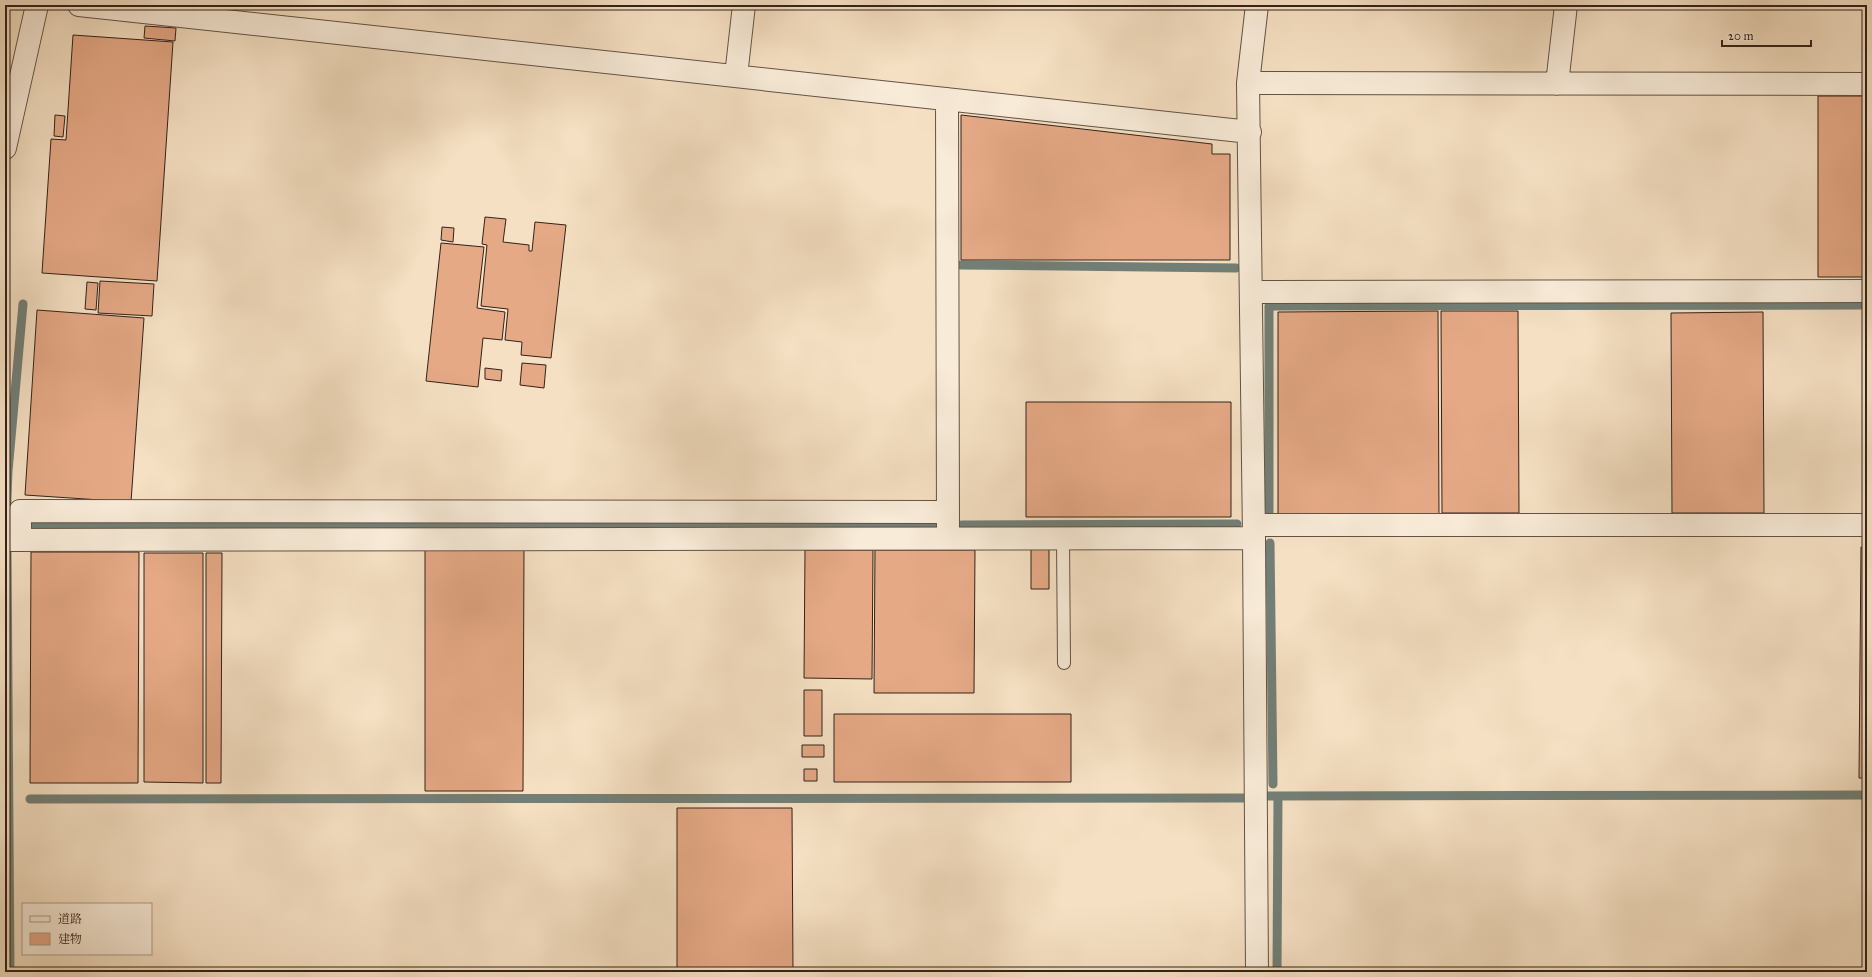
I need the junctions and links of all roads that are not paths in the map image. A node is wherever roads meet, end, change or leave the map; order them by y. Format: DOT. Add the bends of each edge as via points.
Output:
graph roads {
  1 [pos="37,5"];
  2 [pos="79,5"];
  3 [pos="744,5"];
  4 [pos="1258,5"];
  5 [pos="1566,5"];
  6 [pos="736,76"];
  7 [pos="1248,83"];
  8 [pos="1557,84"];
  9 [pos="1867,84"];
  10 [pos="947,99"];
  11 [pos="1250,132"];
  12 [pos="5,148"];
  13 [pos="1867,291"];
  14 [pos="1252,292"];
  15 [pos="948,512"];
  16 [pos="1867,525"];
  17 [pos="1254,532"];
  18 [pos="948,539"];
  19 [pos="1063,539"];
  20 [pos="12,540"];
  21 [pos="1064,663"];
  22 [pos="1257,972"];
  1 -- 12 [label="street"];
  2 -- 6 [label="street"];
  3 -- 6 [label="street"];
  4 -- 7 [label="street"];
  5 -- 8 [label="street"];
  6 -- 10 [label="street"];
  7 -- 8 [label="street"];
  7 -- 11 [label="street"];
  8 -- 9 [label="street"];
  10 -- 11 [label="street"];
  10 -- 15 [label="street"];
  11 -- 14 [label="street"];
  13 -- 14 [label="street"];
  14 -- 17 [label="street"];
  15 -- 18 [label="street"];
  15 -- 20 [label="street" via="20,511"];
  16 -- 17 [label="street"];
  17 -- 19 [label="street"];
  17 -- 22 [label="street"];
  18 -- 19 [label="street"];
  18 -- 20 [label="street"];
  19 -- 21 [label="lane"];
}
